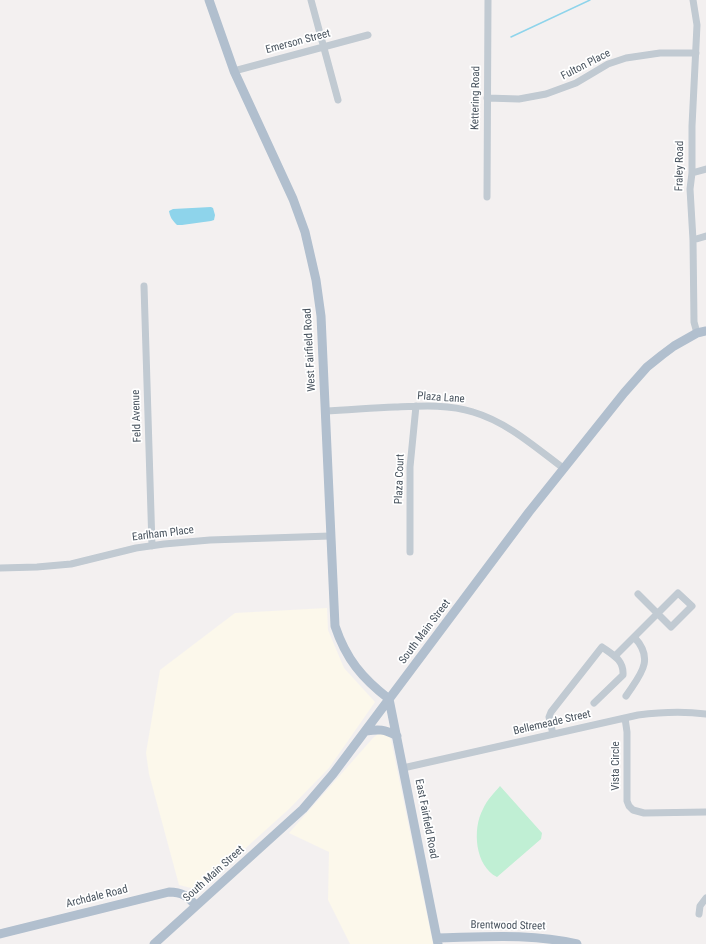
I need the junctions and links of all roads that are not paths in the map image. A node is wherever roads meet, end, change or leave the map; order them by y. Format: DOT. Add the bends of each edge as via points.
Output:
graph roads {
  1 [pos="209,0"];
  2 [pos="311,0"];
  3 [pos="488,0"];
  4 [pos="693,0"];
  5 [pos="368,35"];
  6 [pos="323,47"];
  7 [pos="696,52"];
  8 [pos="234,70"];
  9 [pos="487,98"];
  10 [pos="338,100"];
  11 [pos="706,169"];
  12 [pos="692,174"];
  13 [pos="487,197"];
  14 [pos="706,236"];
  15 [pos="693,240"];
  16 [pos="144,286"];
  17 [pos="702,332"];
  18 [pos="416,406"];
  19 [pos="325,411"];
  20 [pos="563,468"];
  21 [pos="330,536"];
  22 [pos="152,546"];
  23 [pos="410,552"];
  24 [pos="0,568"];
  25 [pos="638,594"];
  26 [pos="657,613"];
  27 [pos="634,637"];
  28 [pos="615,656"];
  29 [pos="626,696"];
  30 [pos="389,699"];
  31 [pos="594,703"];
  32 [pos="706,714"];
  33 [pos="625,718"];
  34 [pos="366,731"];
  35 [pos="553,734"];
  36 [pos="397,736"];
  37 [pos="403,768"];
  38 [pos="706,812"];
  39 [pos="706,898"];
  40 [pos="196,906"];
  41 [pos="699,914"];
  42 [pos="0,934"];
  43 [pos="437,941"];
  44 [pos="154,944"];
  45 [pos="577,944"];
  1 -- 8 [label="main road, West Fairfield Road"];
  2 -- 6 [label="street"];
  3 -- 9 [label="street, Kettering Road"];
  4 -- 7 [label="street, Fraley Road" via="697,25"];
  5 -- 6 [label="street, Emerson Street"];
  6 -- 8 [label="street, Emerson Street"];
  6 -- 10 [label="street"];
  7 -- 9 [label="street, Fulton Place" via="660,53 626,58 608,64 576,83 546,94 519,99"];
  7 -- 12 [label="street, Fraley Road"];
  8 -- 19 [label="main road, West Fairfield Road" via="293,199 305,232 318,291"];
  9 -- 13 [label="street, Kettering Road"];
  11 -- 12 [label="street"];
  12 -- 15 [label="street, Fraley Road" via="690,189"];
  14 -- 15 [label="street"];
  15 -- 17 [label="street, Fraley Road" via="694,322"];
  16 -- 22 [label="street, Feld Avenue"];
  17 -- 20 [label="main road, South Main Street" via="674,346 635,379"];
  18 -- 19 [label="street, Plaza Lane"];
  18 -- 20 [label="street, Plaza Lane" via="473,412 497,422 515,432"];
  18 -- 23 [label="street, Plaza Court" via="410,468"];
  19 -- 21 [label="main road, West Fairfield Road"];
  20 -- 30 [label="main road, South Main Street"];
  21 -- 22 [label="street, Earlham Place" via="210,540"];
  21 -- 30 [label="main road, West Fairfield Road" via="334,615 339,641 354,666 368,682"];
  22 -- 24 [label="street, Earlham Place" via="71,564"];
  25 -- 26 [label="street"];
  26 -- 26 [label="street" via="671,627 692,606 678,593"];
  26 -- 27 [label="street"];
  27 -- 28 [label="street"];
  27 -- 29 [label="street" via="642,649 644,666 638,680"];
  28 -- 31 [label="street" via="622,664 623,675"];
  28 -- 35 [label="street" via="602,647 551,712 549,717"];
  30 -- 34 [label="main road, South Main Street"];
  30 -- 36 [label="main road, East Fairfield Road"];
  32 -- 33 [label="street, Bellemeade Street" via="656,712"];
  33 -- 35 [label="street, Bellemeade Street"];
  33 -- 38 [label="street, Vista Circle" via="629,806 644,813"];
  34 -- 36 [label="main road" via="386,730"];
  34 -- 40 [label="main road, South Main Street" via="303,809"];
  35 -- 37 [label="street, Bellemeade Street"];
  36 -- 37 [label="main road, East Fairfield Road"];
  37 -- 43 [label="main road, East Fairfield Road"];
  39 -- 41 [label="street" via="700,906"];
  40 -- 42 [label="main road, Archdale Road" via="188,896 169,892"];
  40 -- 44 [label="main road, South Main Street"];
  43 -- 45 [label="main road, Brentwood Street" via="524,936"];
}
